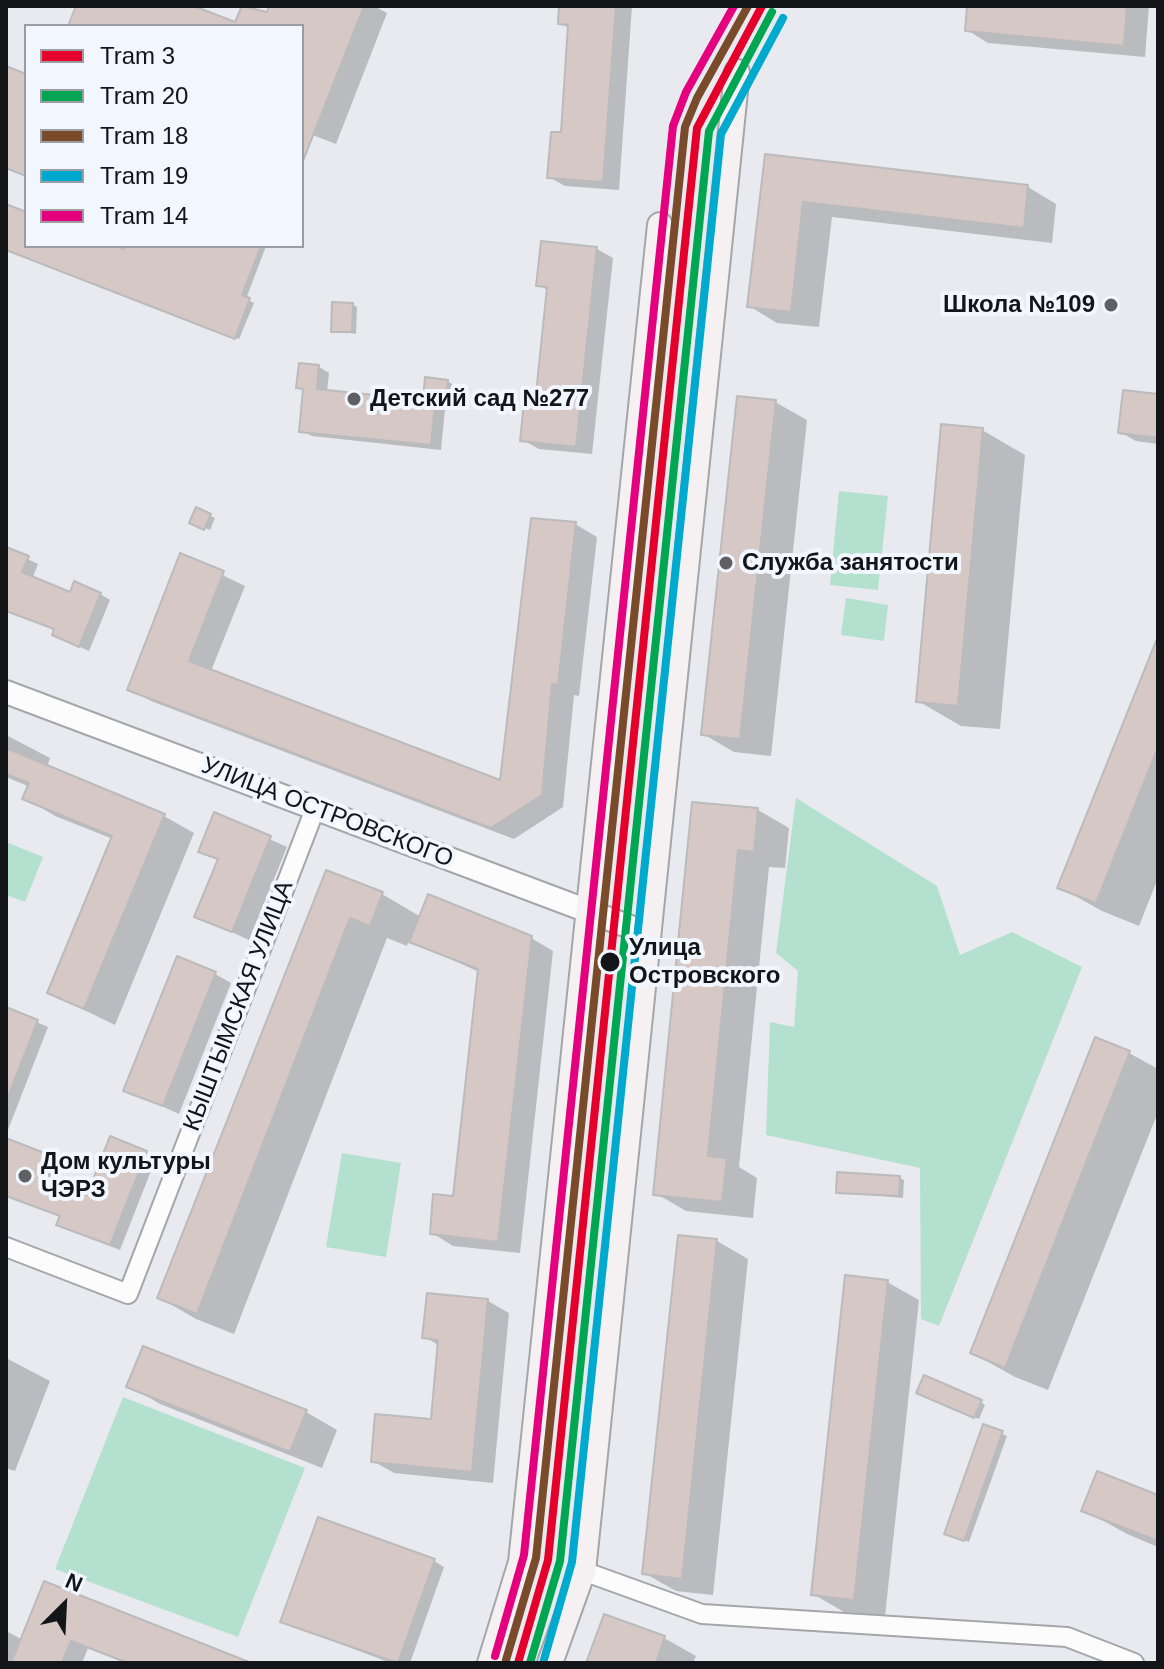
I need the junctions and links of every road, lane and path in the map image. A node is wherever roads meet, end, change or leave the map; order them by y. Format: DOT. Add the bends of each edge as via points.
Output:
graph roads {
  1 [pos="737,72"];
  2 [pos="660,225"];
  3 [pos="6,692"];
  4 [pos="315,809"];
  5 [pos="588,912"];
  6 [pos="649,934"];
  7 [pos="6,1247"];
  8 [pos="583,1571"];
  9 [pos="490,1663"];
  10 [pos="550,1663"];
  11 [pos="1134,1663"];
  1 -- 6 [label="main road"];
  2 -- 5 [label="main road"];
  3 -- 4 [label="street, УЛИЦА ОСТРОВСКОГО"];
  4 -- 5 [label="street, УЛИЦА ОСТРОВСКОГО"];
  4 -- 7 [label="street, КЫШТЫМСКАЯ УЛИЦА" via="128,1294"];
  5 -- 6 [label="street, УЛИЦА ОСТРОВСКОГО"];
  5 -- 9 [label="main road" via="521,1562"];
  6 -- 8 [label="main road"];
  8 -- 10 [label="main road"];
  8 -- 11 [label="street" via="702,1614 1067,1637"];
}
